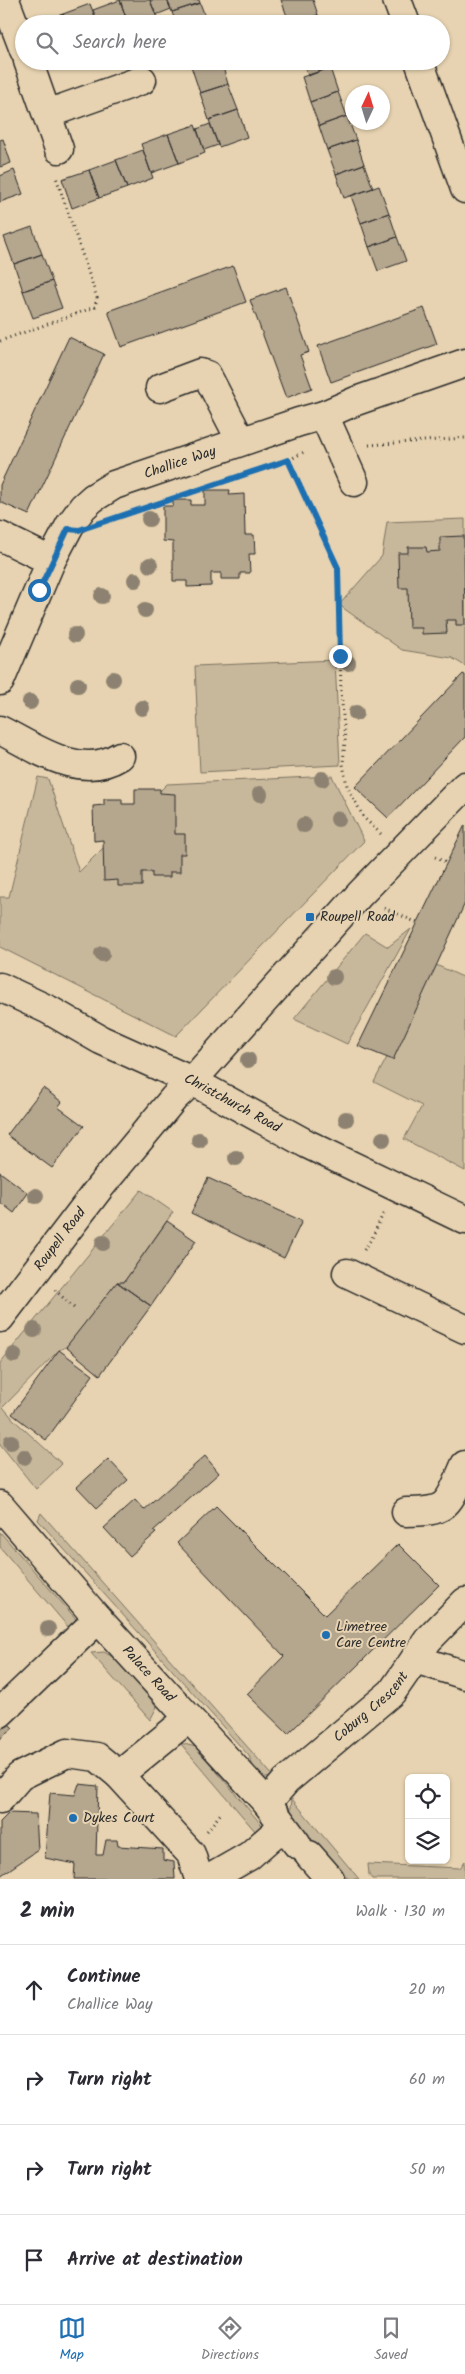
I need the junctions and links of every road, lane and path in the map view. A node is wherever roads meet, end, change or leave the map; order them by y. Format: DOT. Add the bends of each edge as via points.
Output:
graph roads {
  1 [pos="5,0"];
  2 [pos="397,0"];
  3 [pos="403,15"];
  4 [pos="15,26"];
  5 [pos="31,70"];
  6 [pos="422,70"];
  7 [pos="142,80"];
  8 [pos="47,114"];
  9 [pos="59,149"];
  10 [pos="465,188"];
  11 [pos="0,341"];
  12 [pos="465,363"];
  13 [pos="160,388"];
  14 [pos="324,415"];
  15 [pos="465,438"];
  16 [pos="335,440"];
  17 [pos="241,441"];
  18 [pos="288,460"];
  19 [pos="354,482"];
  20 [pos="115,518"];
  21 [pos="0,536"];
  22 [pos="51,561"];
  23 [pos="0,681"];
  24 [pos="0,730"];
  25 [pos="120,756"];
  26 [pos="465,786"];
  27 [pos="382,836"];
  28 [pos="360,894"];
  29 [pos="418,923"];
  30 [pos="0,987"];
  31 [pos="192,1081"];
  32 [pos="385,1210"];
  33 [pos="465,1220"];
  34 [pos="347,1273"];
  35 [pos="50,1285"];
  36 [pos="74,1308"];
  37 [pos="0,1318"];
  38 [pos="465,1329"];
  39 [pos="465,1465"];
  40 [pos="0,1505"];
  41 [pos="406,1512"];
  42 [pos="465,1602"];
  43 [pos="98,1619"];
  44 [pos="415,1659"];
  45 [pos="465,1676"];
  46 [pos="0,1713"];
  47 [pos="189,1718"];
  48 [pos="119,1775"];
  49 [pos="0,1799"];
  50 [pos="267,1803"];
  51 [pos="296,1842"];
  52 [pos="199,1879"];
  53 [pos="209,1879"];
  54 [pos="330,1879"];
  1 -- 4 [label="main road"];
  2 -- 3 [label="main road"];
  5 -- 8 [label="main road"];
  6 -- 10 [label="main road"];
  7 -- 8 [label="main road"];
  8 -- 9 [label="main road"];
  9 -- 11 [label="path" via="50,158 97,298 96,307"];
  12 -- 14 [label="main road, Challice Way"];
  13 -- 17 [label="main road" via="200,373 208,374"];
  14 -- 16 [label="main road"];
  14 -- 17 [label="main road, Challice Way"];
  15 -- 16 [label="path" via="353,446 342,437"];
  16 -- 18 [label="path"];
  16 -- 19 [label="main road"];
  17 -- 22 [label="main road, Challice Way" via="105,490 83,507"];
  18 -- 20 [label="path"];
  18 -- 27 [label="path" via="338,568 345,740 343,764 347,786 364,818"];
  21 -- 22 [label="main road"];
  22 -- 23 [label="main road, Challice Way"];
  24 -- 25 [label="main road" via="45,753 83,766 97,766"];
  26 -- 28 [label="main road, Roupell Road"];
  28 -- 29 [label="path"];
  28 -- 31 [label="main road, Roupell Road"];
  30 -- 31 [label="main road, Christchurch Road" via="101,1040"];
  31 -- 33 [label="main road, Christchurch Road" via="307,1144"];
  31 -- 37 [label="main road, Roupell Road" via="100,1187"];
  32 -- 34 [label="path" via="372,1238"];
  34 -- 38 [label="main road"];
  35 -- 36 [label="path"];
  39 -- 41 [label="main road" via="449,1502 432,1512"];
  40 -- 43 [label="main road, Palace Road"];
  42 -- 44 [label="main road, Coburg Crescent" via="428,1640"];
  43 -- 46 [label="main road"];
  43 -- 47 [label="main road, Palace Road"];
  44 -- 45 [label="main road"];
  44 -- 50 [label="main road, Coburg Crescent" via="392,1692 286,1781"];
  47 -- 48 [label="main road"];
  47 -- 50 [label="main road, Palace Road"];
  48 -- 49 [label="main road" via="97,1757 67,1752 20,1776"];
  48 -- 52 [label="main road" via="191,1854"];
  50 -- 51 [label="main road, Palace Road"];
  51 -- 53 [label="main road" via="249,1856"];
  51 -- 54 [label="main road, Palace Road"];
}
